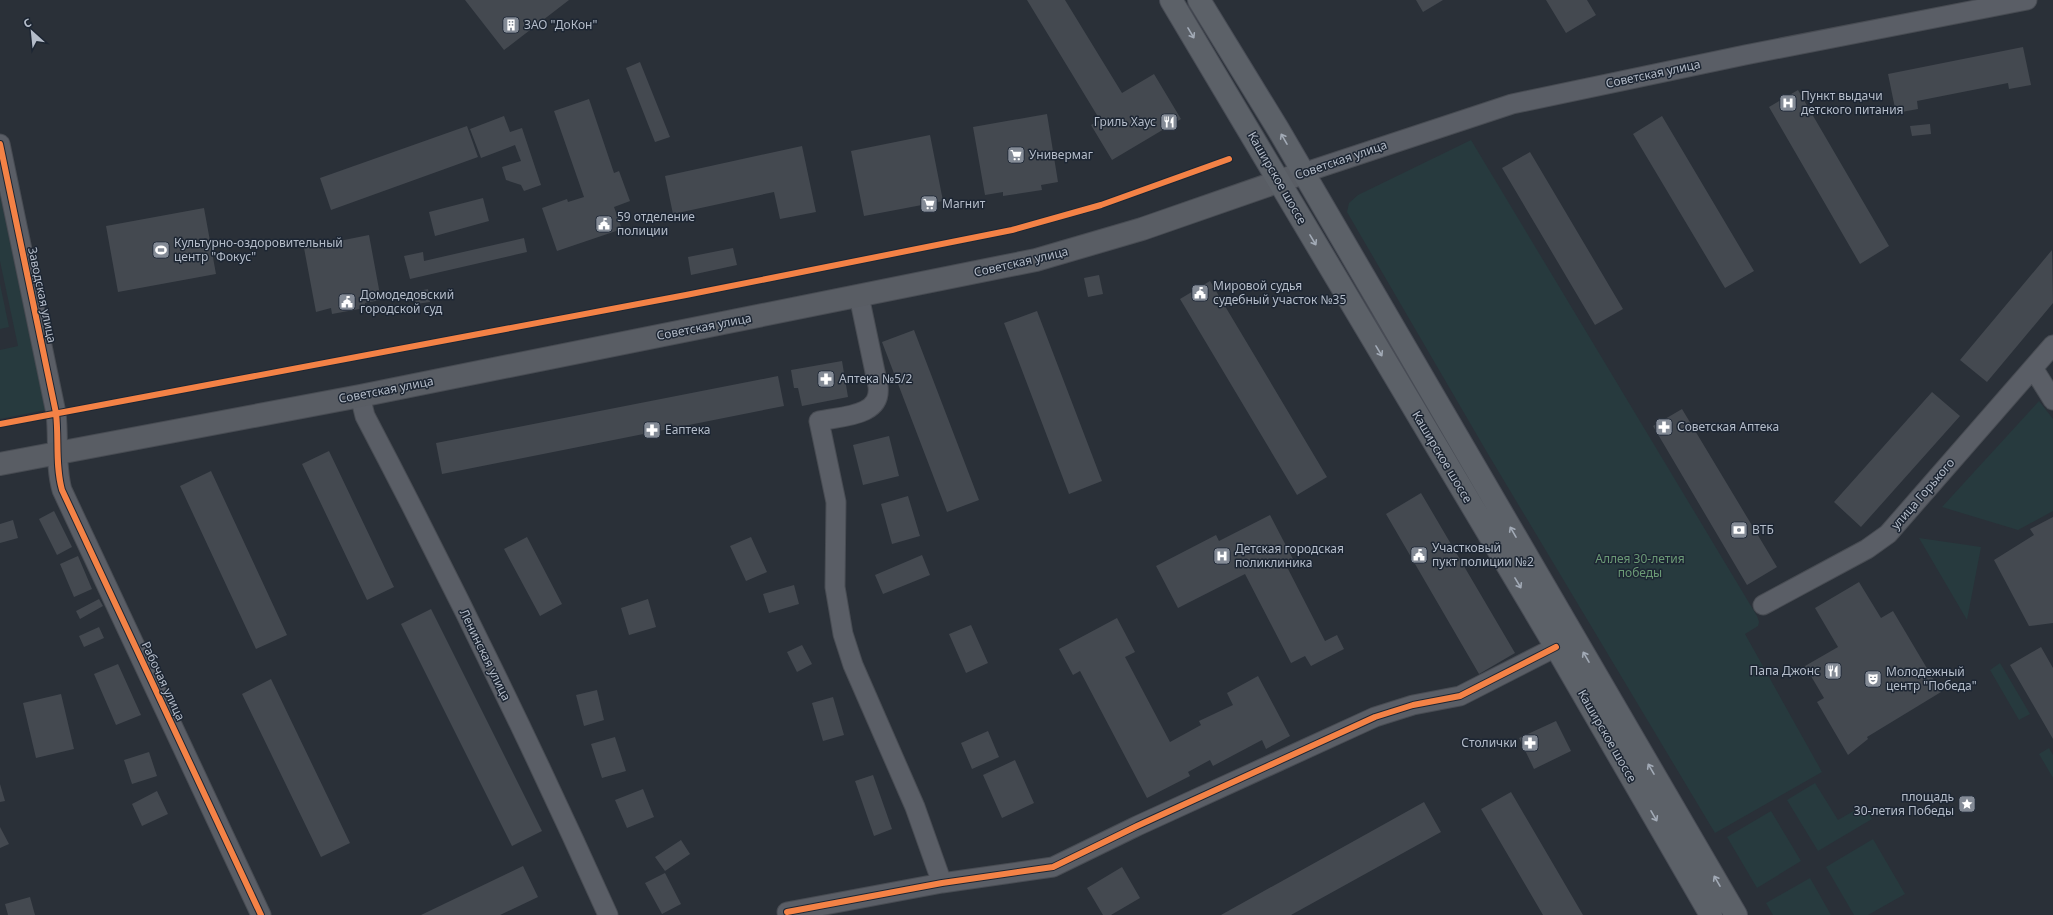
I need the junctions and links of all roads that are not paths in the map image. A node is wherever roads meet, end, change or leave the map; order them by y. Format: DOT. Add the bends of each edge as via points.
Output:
graph roads {
  1 [pos="1171,0"];
  2 [pos="1198,0"];
  3 [pos="2027,0"];
  4 [pos="0,144"];
  5 [pos="1303,173"];
  6 [pos="1279,182"];
  7 [pos="859,296"];
  8 [pos="2053,345"];
  9 [pos="2033,368"];
  10 [pos="360,396"];
  11 [pos="2053,400"];
  12 [pos="58,452"];
  13 [pos="0,464"];
  14 [pos="1763,605"];
  15 [pos="1556,647"];
  16 [pos="942,883"];
  17 [pos="787,912"];
  18 [pos="261,915"];
  19 [pos="608,915"];
  20 [pos="1711,915"];
  21 [pos="1736,915"];
  1 -- 6 [label="main road, Каширское шоссе, one-way"];
  5 -- 2 [label="main road, Каширское шоссе, one-way"];
  3 -- 5 [label="street, Советская улица" via="1512,104"];
  4 -- 12 [label="street, Заводская улица" via="56,413"];
  5 -- 6 [label="main road, Советская улица"];
  21 -- 5 [label="main road, Каширское шоссе, one-way"];
  6 -- 7 [label="main road, Советская улица" via="1142,230 1061,254"];
  6 -- 15 [label="main road, Каширское шоссе, one-way"];
  7 -- 10 [label="main road, Советская улица"];
  7 -- 16 [label="street" via="879,397 868,410 819,421 836,502 836,600 853,664 910,794"];
  8 -- 9 [label="street, улица Горького"];
  9 -- 11 [label="street"];
  9 -- 14 [label="street, улица Горького" via="1888,534 1867,549"];
  10 -- 12 [label="main road, Советская улица"];
  10 -- 19 [label="street, Ленинская улица" via="364,416 447,576 571,832"];
  12 -- 13 [label="main road, Советская улица"];
  12 -- 18 [label="street, Рабочая улица" via="58,474 65,499"];
  15 -- 16 [label="street" via="1460,696 1413,704 1375,717 1053,867"];
  15 -- 20 [label="main road, Каширское шоссе, one-way"];
  16 -- 17 [label="street"];
}
